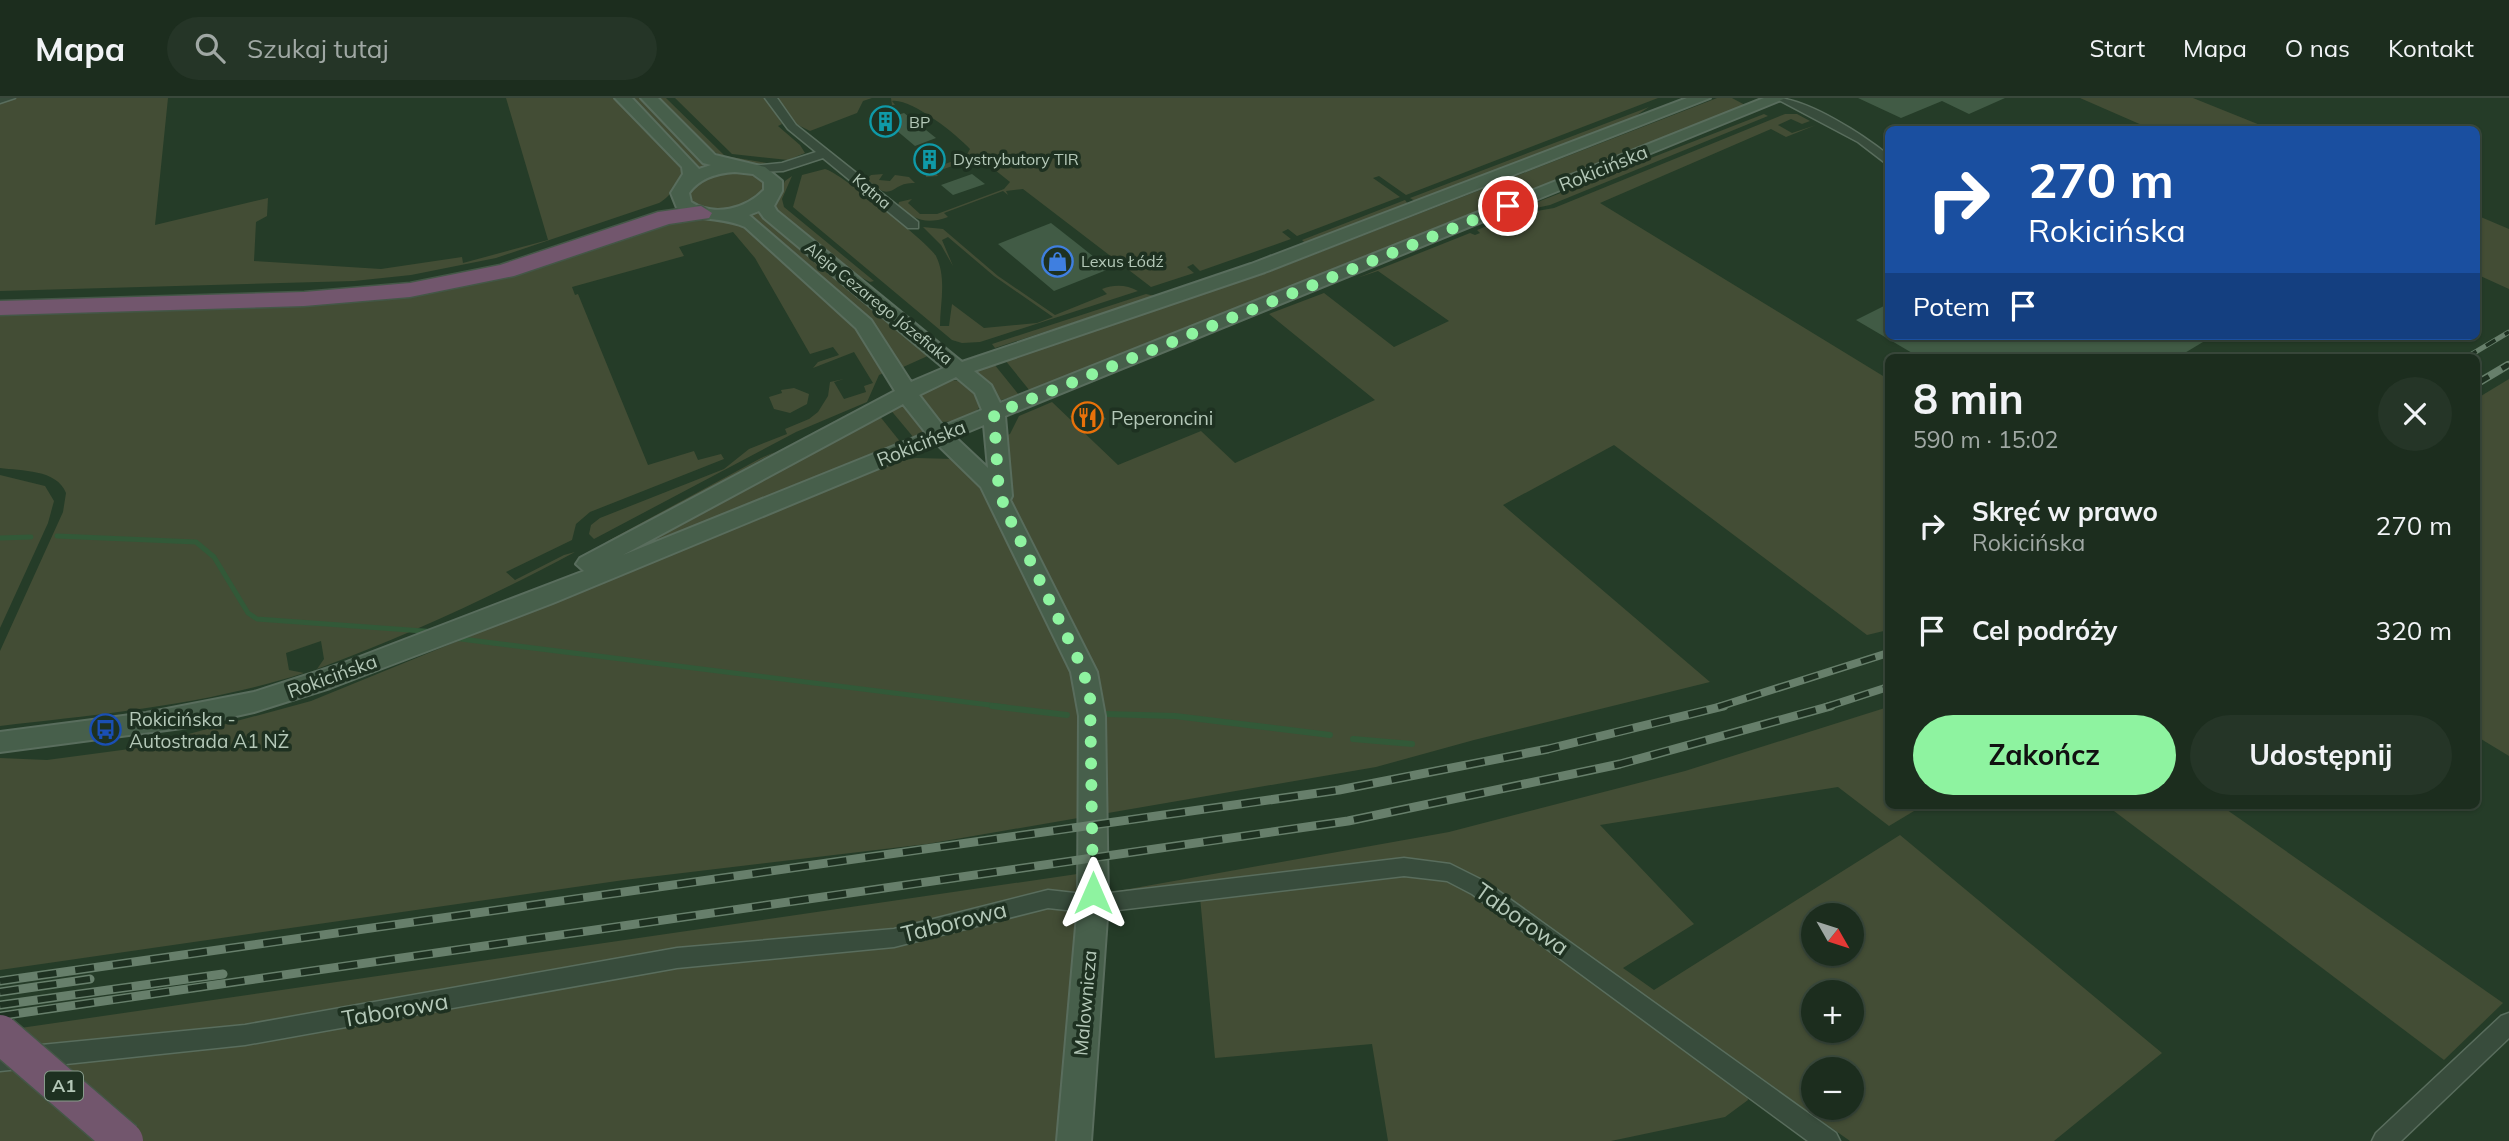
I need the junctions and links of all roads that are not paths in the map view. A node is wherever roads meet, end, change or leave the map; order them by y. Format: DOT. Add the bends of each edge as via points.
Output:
graph roads {
  1 [pos="9,98"];
  2 [pos="623,98"];
  3 [pos="649,98"];
  4 [pos="771,98"];
  5 [pos="1702,98"];
  6 [pos="1780,98"];
  7 [pos="1800,98"];
  8 [pos="0,100"];
  9 [pos="1884,139"];
  10 [pos="828,156"];
  11 [pos="1885,158"];
  12 [pos="735,167"];
  13 [pos="755,169"];
  14 [pos="684,187"];
  15 [pos="772,190"];
  16 [pos="711,214"];
  17 [pos="913,225"];
  18 [pos="0,296"];
  19 [pos="0,308"];
  20 [pos="960,368"];
  21 [pos="906,390"];
  22 [pos="994,414"];
  23 [pos="941,436"];
  24 [pos="1004,507"];
  25 [pos="492,614"];
  26 [pos="0,742"];
  27 [pos="1093,904"];
  28 [pos="2509,1023"];
  29 [pos="0,1034"];
  30 [pos="0,1060"];
  31 [pos="124,1141"];
  32 [pos="1074,1141"];
  33 [pos="1828,1141"];
  34 [pos="2384,1141"];
  1 -- 8 [label="street"];
  2 -- 14 [label="main road" via="690,166 692,174"];
  3 -- 12 [label="main road" via="709,159"];
  4 -- 10 [label="street, Kątna" via="788,124"];
  5 -- 20 [label="main road, Rokicińska" via="1270,264"];
  6 -- 11 [label="street" via="1862,139"];
  6 -- 22 [label="main road, Rokicińska"];
  7 -- 9 [label="street"];
  10 -- 13 [label="street"];
  10 -- 15 [label="street" via="785,175"];
  10 -- 17 [label="street, Kątna"];
  12 -- 13 [label="main road"];
  12 -- 14 [label="main road" via="708,171"];
  13 -- 15 [label="main road" via="770,176"];
  14 -- 16 [label="main road" via="680,201 686,208"];
  14 -- 18 [label="highway" via="658,208 556,244 422,278 338,286"];
  15 -- 16 [label="main road" via="752,207"];
  15 -- 20 [label="main road, Aleja Cezarego Józefiaka" via="765,206 771,214"];
  16 -- 19 [label="highway" via="666,217 505,271 410,290 303,299"];
  16 -- 21 [label="main road, Aleja Cezarego Józefiaka" via="748,221 848,307 877,341"];
  20 -- 21 [label="main road, Rokicińska"];
  20 -- 22 [label="main road, Aleja Cezarego Józefiaka" via="984,390"];
  21 -- 23 [label="main road, Aleja Cezarego Józefiaka"];
  21 -- 25 [label="main road, Rokicińska"];
  22 -- 23 [label="main road, Rokicińska"];
  22 -- 24 [label="main road, Malownicza"];
  23 -- 24 [label="main road, Malownicza" via="982,474"];
  23 -- 25 [label="main road, Rokicińska"];
  24 -- 27 [label="main road, Malownicza" via="1080,663 1090,693"];
  25 -- 26 [label="main road, Rokicińska" via="311,685 229,709 130,727"];
  27 -- 30 [label="street, Taborowa" via="1048,900 894,938 677,958 245,1035"];
  27 -- 32 [label="main road, Malownicza"];
  27 -- 33 [label="street, Taborowa" via="1383,868 1450,873 1538,928"];
  28 -- 34 [label="street"];
  29 -- 31 [label="highway, A1, bridge"];
}
